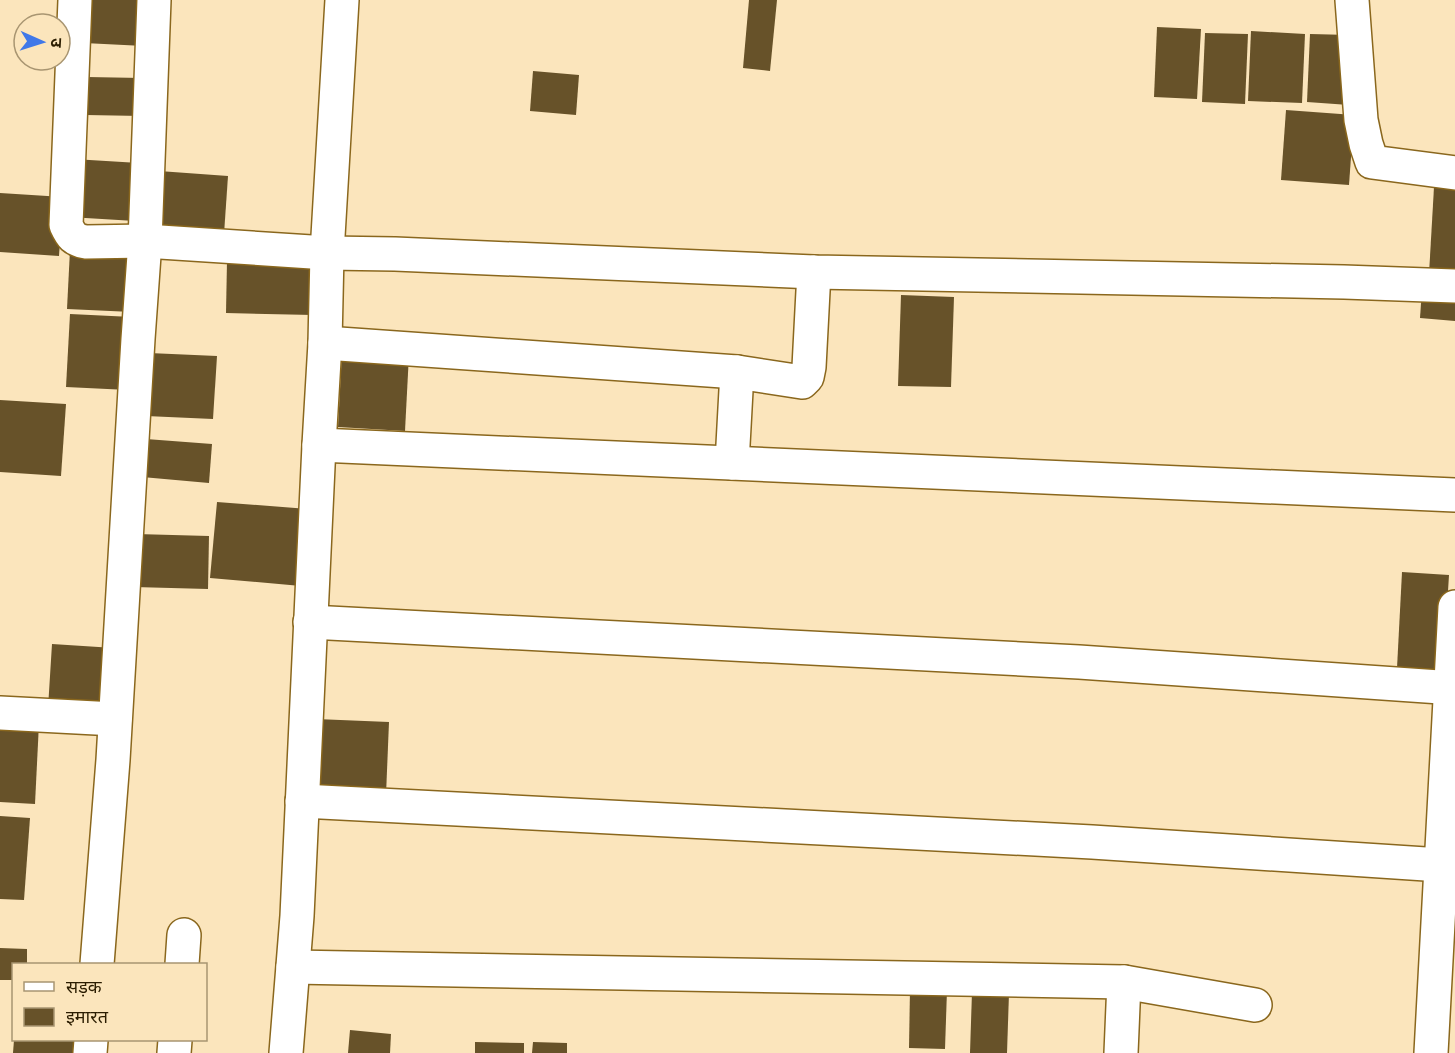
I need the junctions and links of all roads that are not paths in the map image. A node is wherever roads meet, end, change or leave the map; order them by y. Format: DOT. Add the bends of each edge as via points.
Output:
graph roads {
  1 [pos="75,0"];
  2 [pos="154,0"];
  3 [pos="342,0"];
  4 [pos="1352,0"];
  5 [pos="1455,173"];
  6 [pos="145,241"];
  7 [pos="327,253"];
  8 [pos="814,272"];
  9 [pos="1455,286"];
  10 [pos="325,343"];
  11 [pos="737,372"];
  12 [pos="319,445"];
  13 [pos="732,463"];
  14 [pos="1455,495"];
  15 [pos="1455,607"];
  16 [pos="310,622"];
  17 [pos="1452,688"];
  18 [pos="0,713"];
  19 [pos="115,719"];
  20 [pos="302,801"];
  21 [pos="1441,865"];
  22 [pos="97,963"];
  23 [pos="292,968"];
  24 [pos="1124,982"];
  25 [pos="1255,1005"];
  26 [pos="286,1053"];
  27 [pos="1121,1053"];
  28 [pos="1431,1053"];
  1 -- 6 [label="street" via="66,225 77,241"];
  2 -- 6 [label="street"];
  3 -- 7 [label="street"];
  4 -- 5 [label="street" via="1361,120 1372,162"];
  6 -- 7 [label="street"];
  6 -- 19 [label="street"];
  7 -- 8 [label="street"];
  7 -- 10 [label="street"];
  8 -- 9 [label="street"];
  8 -- 11 [label="street" via="807,376 802,382"];
  10 -- 11 [label="street"];
  10 -- 12 [label="street"];
  11 -- 13 [label="street"];
  12 -- 13 [label="street"];
  12 -- 16 [label="street"];
  13 -- 14 [label="street"];
  15 -- 17 [label="street"];
  16 -- 17 [label="street" via="1078,662"];
  16 -- 20 [label="street"];
  17 -- 21 [label="street"];
  18 -- 19 [label="street"];
  19 -- 22 [label="street"];
  20 -- 21 [label="street" via="1092,842"];
  20 -- 23 [label="street"];
  21 -- 28 [label="street"];
  23 -- 24 [label="street"];
  23 -- 26 [label="street"];
  24 -- 25 [label="street"];
  24 -- 27 [label="street"];
}
